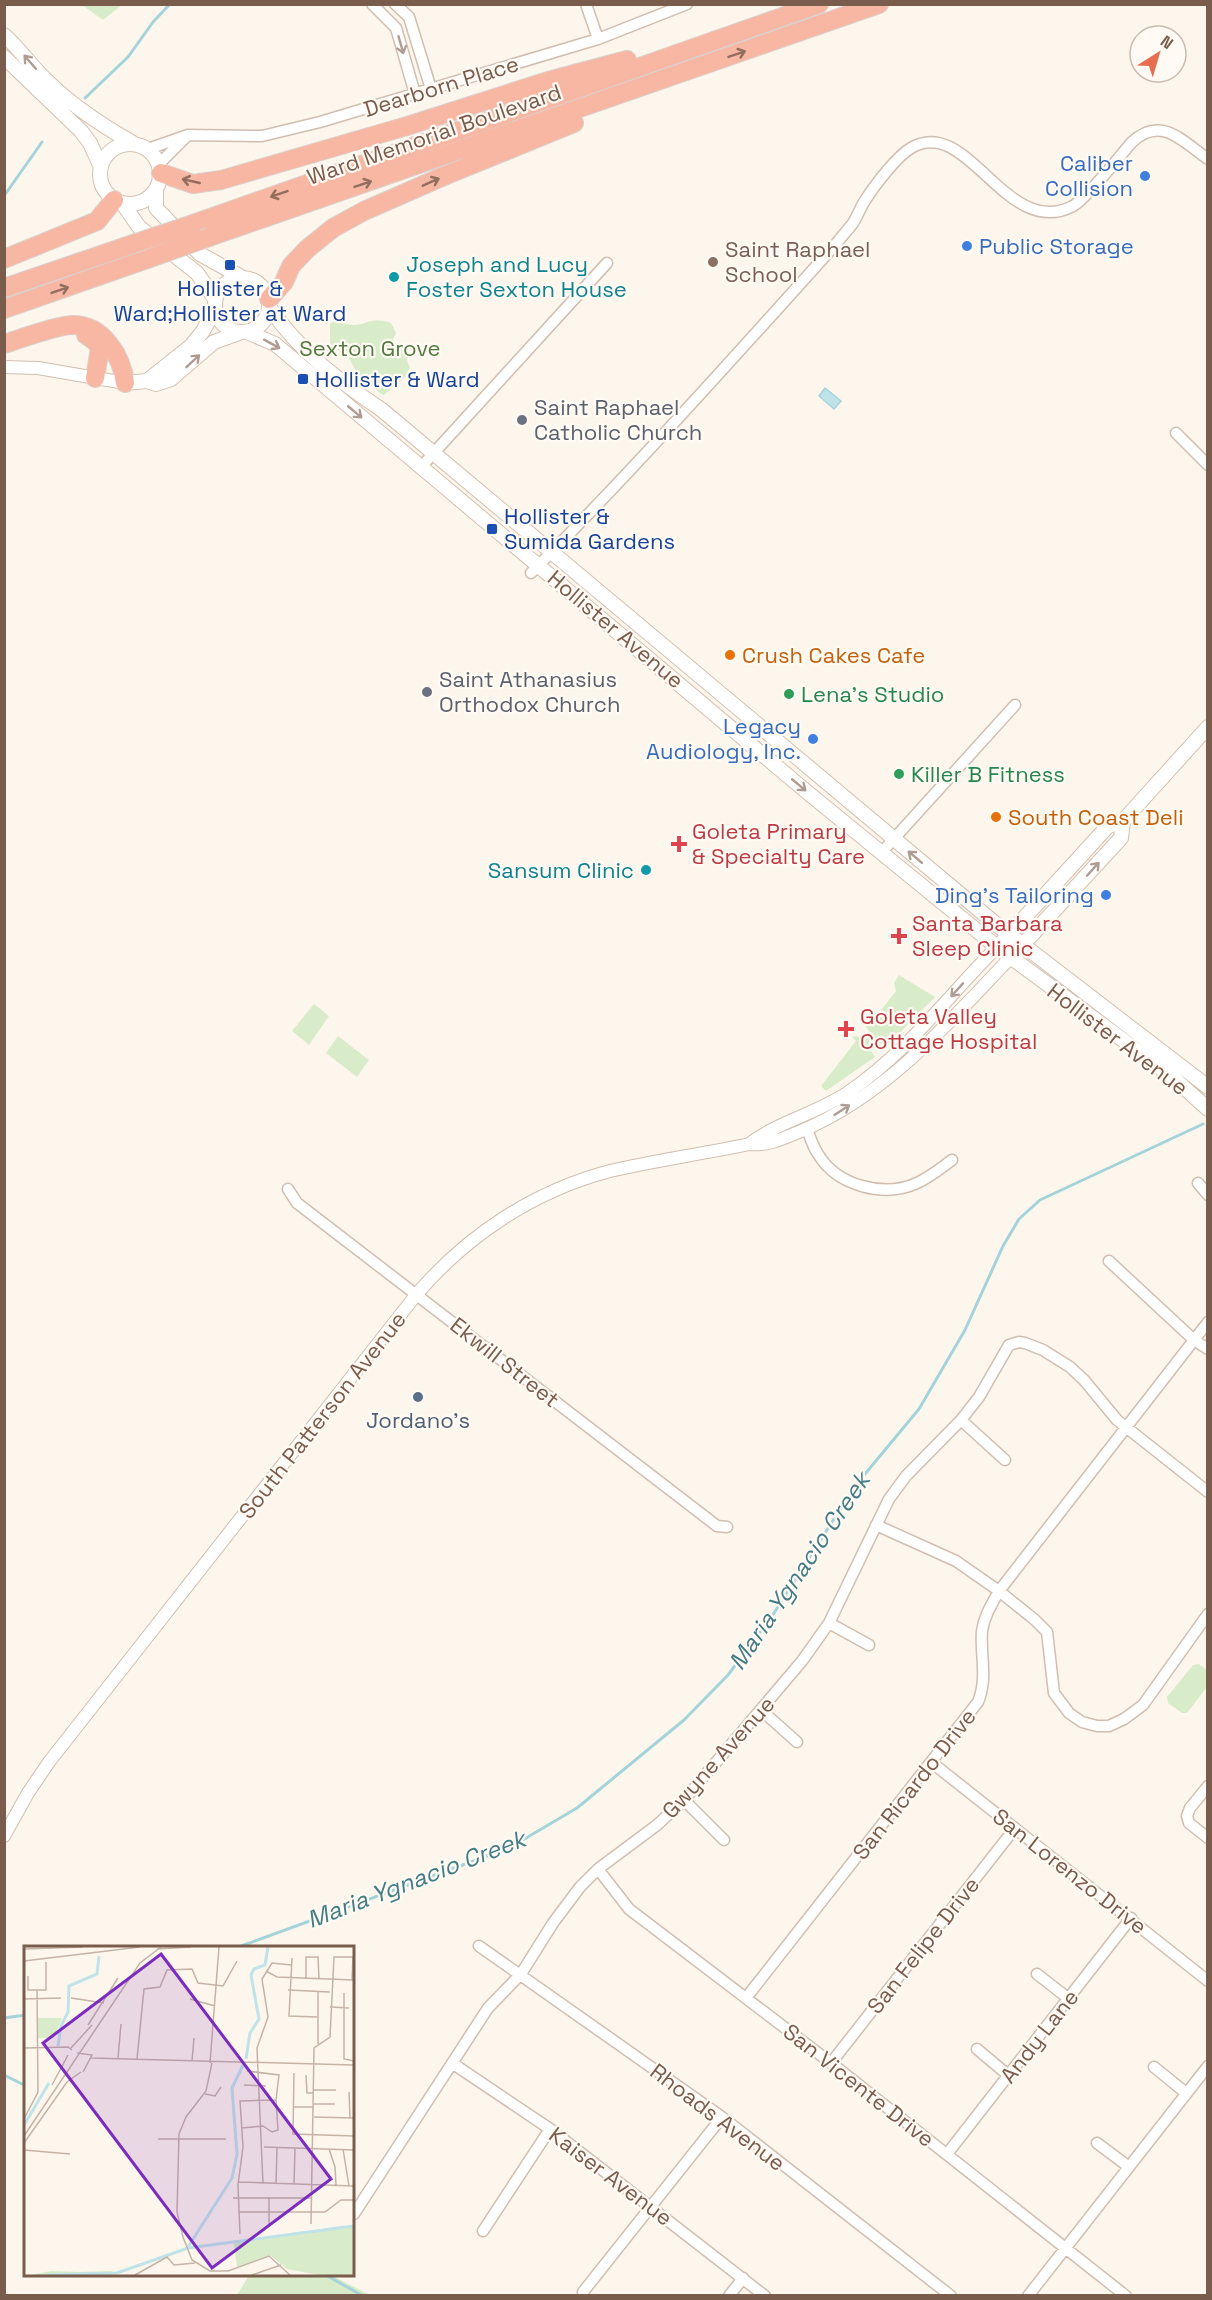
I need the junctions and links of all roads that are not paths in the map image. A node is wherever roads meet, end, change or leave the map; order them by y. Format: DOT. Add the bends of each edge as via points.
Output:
graph roads {
  1 [pos="372,4"];
  2 [pos="396,4"];
  3 [pos="586,4"];
  4 [pos="687,4"];
  5 [pos="819,4"];
  6 [pos="879,4"];
  7 [pos="4,35"];
  8 [pos="598,39"];
  9 [pos="711,42"];
  10 [pos="4,57"];
  11 [pos="682,73"];
  12 [pos="431,89"];
  13 [pos="415,94"];
  14 [pos="61,103"];
  15 [pos="188,135"];
  16 [pos="133,143"];
  17 [pos="148,149"];
  18 [pos="1208,159"];
  19 [pos="100,165"];
  20 [pos="159,175"];
  21 [pos="119,202"];
  22 [pos="4,259"];
  23 [pos="607,263"];
  24 [pos="243,278"];
  25 [pos="4,288"];
  26 [pos="215,304"];
  27 [pos="269,304"];
  28 [pos="4,309"];
  29 [pos="64,328"];
  30 [pos="243,332"];
  31 [pos="4,344"];
  32 [pos="4,367"];
  33 [pos="95,378"];
  34 [pos="147,381"];
  35 [pos="125,383"];
  36 [pos="1176,433"];
  37 [pos="433,454"];
  38 [pos="1208,465"];
  39 [pos="421,467"];
  40 [pos="552,552"];
  41 [pos="535,569"];
  42 [pos="1015,705"];
  43 [pos="1208,727"];
  44 [pos="1123,821"];
  45 [pos="893,838"];
  46 [pos="882,852"];
  47 [pos="1009,935"];
  48 [pos="1022,945"];
  49 [pos="997,947"];
  50 [pos="1010,958"];
  51 [pos="1208,1087"];
  52 [pos="1203,1105"];
  53 [pos="807,1129"];
  54 [pos="749,1144"];
  55 [pos="952,1160"];
  56 [pos="1198,1183"];
  57 [pos="288,1189"];
  58 [pos="1208,1195"];
  59 [pos="1109,1261"];
  60 [pos="416,1295"];
  61 [pos="1208,1322"];
  62 [pos="1194,1340"];
  63 [pos="1208,1349"];
  64 [pos="961,1420"];
  65 [pos="1124,1427"];
  66 [pos="1005,1460"];
  67 [pos="1208,1492"];
  68 [pos="876,1524"];
  69 [pos="727,1527"];
  70 [pos="999,1591"];
  71 [pos="1208,1614"];
  72 [pos="829,1623"];
  73 [pos="869,1645"];
  74 [pos="761,1710"];
  75 [pos="797,1742"];
  76 [pos="931,1762"];
  77 [pos="1208,1786"];
  78 [pos="684,1800"];
  79 [pos="1015,1828"];
  80 [pos="4,1836"];
  81 [pos="1208,1838"];
  82 [pos="724,1840"];
  83 [pos="598,1869"];
  84 [pos="1131,1918"];
  85 [pos="479,1946"];
  86 [pos="521,1974"];
  87 [pos="1037,1974"];
  88 [pos="1208,1981"];
  89 [pos="746,1998"];
  90 [pos="1069,1999"];
  91 [pos="977,2049"];
  92 [pos="452,2063"];
  93 [pos="831,2063"];
  94 [pos="1208,2066"];
  95 [pos="1154,2067"];
  96 [pos="1008,2075"];
  97 [pos="1186,2093"];
  98 [pos="722,2117"];
  99 [pos="550,2129"];
  100 [pos="1097,2143"];
  101 [pos="947,2154"];
  102 [pos="1129,2167"];
  103 [pos="651,2205"];
  104 [pos="354,2214"];
  105 [pos="483,2231"];
  106 [pos="1066,2248"];
  107 [pos="743,2278"];
  108 [pos="583,2292"];
  109 [pos="729,2295"];
  110 [pos="765,2295"];
  111 [pos="951,2295"];
  112 [pos="1028,2295"];
  113 [pos="1126,2295"];
  1 -- 13 [label="street, one-way" via="396,28"];
  2 -- 12 [label="street" via="409,17"];
  3 -- 8 [label="street"];
  4 -- 8 [label="street, Dearborn Place"];
  5 -- 9 [label="highway, Ward Memorial Boulevard"];
  11 -- 6 [label="highway, Ward Memorial Boulevard, one-way"];
  14 -- 7 [label="main road, one-way" via="44,78"];
  8 -- 12 [label="street, Dearborn Place"];
  9 -- 20 [label="highway, one-way" via="548,81 221,180 193,184"];
  9 -- 25 [label="highway, Ward Memorial Boulevard, one-way, bridge"];
  10 -- 14 [label="main road"];
  27 -- 11 [label="highway, one-way" via="291,267 333,228 454,172 640,98"];
  28 -- 11 [label="highway, Ward Memorial Boulevard, one-way, bridge"];
  12 -- 13 [label="street, Dearborn Place"];
  13 -- 15 [label="street, Dearborn Place" via="262,136"];
  14 -- 16 [label="main road"];
  14 -- 19 [label="main road" via="90,143"];
  15 -- 17 [label="street, Dearborn Place"];
  15 -- 20 [label="street"];
  16 -- 17 [label="main road"];
  16 -- 19 [label="main road" via="113,148"];
  17 -- 20 [label="main road"];
  18 -- 40 [label="street" via="1170,132 1150,130 1131,142 1078,202 1058,211 1042,212 1014,200 954,149 928,142 910,148 866,199 836,244"];
  19 -- 21 [label="main road" via="101,185 106,194"];
  20 -- 21 [label="main road" via="142,202"];
  20 -- 24 [label="main road" via="156,208 200,254"];
  21 -- 22 [label="highway" via="97,221"];
  21 -- 26 [label="main road" via="139,227 197,273"];
  23 -- 37 [label="street"];
  24 -- 26 [label="main road" via="225,283"];
  24 -- 27 [label="main road" via="260,284"];
  26 -- 30 [label="main road" via="223,325"];
  26 -- 34 [label="main road" via="191,346"];
  27 -- 30 [label="main road" via="262,324"];
  27 -- 37 [label="main road, Hollister Avenue" via="290,336 329,373 382,410"];
  29 -- 31 [label="highway"];
  29 -- 33 [label="highway" via="89,336 100,348"];
  29 -- 35 [label="highway" via="80,326 103,338 118,357"];
  34 -- 30 [label="main road, one-way" via="156,384 171,379 214,342"];
  30 -- 39 [label="main road, Hollister Avenue, one-way" via="275,344"];
  32 -- 33 [label="street" via="38,368"];
  33 -- 35 [label="street"];
  34 -- 35 [label="main road"];
  36 -- 38 [label="street"];
  37 -- 39 [label="street"];
  37 -- 40 [label="main road, Hollister Avenue"];
  39 -- 41 [label="main road, Hollister Avenue"];
  40 -- 41 [label="street"];
  40 -- 45 [label="main road, Hollister Avenue"];
  41 -- 46 [label="main road, Hollister Avenue, one-way"];
  42 -- 45 [label="street"];
  43 -- 44 [label="main road, South Patterson Avenue"];
  44 -- 47 [label="main road, South Patterson Avenue" via="1108,826"];
  48 -- 44 [label="main road, South Patterson Avenue, one-way" via="1121,838"];
  45 -- 46 [label="street"];
  47 -- 45 [label="main road, Hollister Avenue, one-way"];
  46 -- 49 [label="main road, Hollister Avenue"];
  47 -- 48 [label="main road, Hollister Avenue"];
  47 -- 49 [label="main road, South Patterson Avenue"];
  48 -- 50 [label="main road, South Patterson Avenue"];
  48 -- 51 [label="main road, Hollister Avenue"];
  49 -- 50 [label="main road, Hollister Avenue"];
  49 -- 54 [label="street, South Patterson Avenue, one-way" via="928,1024 872,1076 825,1106 762,1134"];
  50 -- 52 [label="main road, Hollister Avenue" via="1169,1074"];
  53 -- 50 [label="street, South Patterson Avenue, one-way" via="852,1104 915,1056"];
  53 -- 54 [label="street, South Patterson Avenue" via="765,1145"];
  53 -- 55 [label="street" via="828,1166 844,1179 865,1187 891,1190 915,1184"];
  54 -- 60 [label="street, South Patterson Avenue" via="609,1172 549,1193 476,1236"];
  56 -- 58 [label="street"];
  57 -- 60 [label="street, Ekwill Street" via="297,1203"];
  59 -- 62 [label="street"];
  60 -- 69 [label="street, Ekwill Street" via="717,1526"];
  60 -- 80 [label="street, South Patterson Avenue" via="49,1762"];
  61 -- 62 [label="street, San Ricardo Drive"];
  62 -- 63 [label="street"];
  62 -- 65 [label="street, San Ricardo Drive"];
  64 -- 65 [label="street, Gwyne Avenue" via="980,1397 1006,1349 1019,1342 1043,1350 1070,1367"];
  64 -- 66 [label="street"];
  64 -- 68 [label="street, Gwyne Avenue" via="906,1476"];
  65 -- 67 [label="street"];
  65 -- 70 [label="street, San Ricardo Drive"];
  68 -- 70 [label="street" via="956,1561"];
  68 -- 72 [label="street, Gwyne Avenue"];
  70 -- 71 [label="street" via="1047,1632 1054,1693 1061,1705 1082,1722 1097,1726 1109,1726 1143,1705"];
  70 -- 76 [label="street, San Ricardo Drive" via="987,1611 982,1630 983,1690"];
  72 -- 73 [label="street"];
  72 -- 74 [label="street, Gwyne Avenue"];
  74 -- 75 [label="street"];
  74 -- 78 [label="street, Gwyne Avenue"];
  76 -- 79 [label="street, San Lorenzo Drive"];
  76 -- 89 [label="street, San Ricardo Drive"];
  77 -- 81 [label="street" via="1187,1816 1189,1823"];
  78 -- 82 [label="street"];
  78 -- 83 [label="street, Gwyne Avenue" via="657,1826"];
  79 -- 84 [label="street, San Lorenzo Drive"];
  79 -- 93 [label="street, San Felipe Drive"];
  83 -- 86 [label="street, Gwyne Avenue" via="557,1917"];
  83 -- 89 [label="street, San Vicente Drive" via="629,1909"];
  84 -- 88 [label="street, San Lorenzo Drive"];
  84 -- 90 [label="street, Andy Lane"];
  85 -- 86 [label="street, Rhoads Avenue"];
  86 -- 92 [label="street, Gwyne Avenue" via="488,2008"];
  86 -- 98 [label="street, Rhoads Avenue"];
  87 -- 90 [label="street"];
  89 -- 93 [label="street, San Vicente Drive"];
  90 -- 96 [label="street, Andy Lane"];
  91 -- 96 [label="street"];
  92 -- 99 [label="street, Kaiser Avenue"];
  92 -- 104 [label="street, Gwyne Avenue"];
  93 -- 101 [label="street, San Vicente Drive"];
  94 -- 97 [label="street"];
  95 -- 97 [label="street"];
  96 -- 101 [label="street, Andy Lane"];
  97 -- 102 [label="street"];
  98 -- 103 [label="street"];
  98 -- 111 [label="street, Rhoads Avenue"];
  99 -- 103 [label="street, Kaiser Avenue"];
  99 -- 105 [label="street"];
  100 -- 102 [label="street"];
  101 -- 106 [label="street, San Vicente Drive"];
  102 -- 106 [label="street"];
  103 -- 107 [label="street, Kaiser Avenue"];
  103 -- 108 [label="street"];
  106 -- 112 [label="street"];
  106 -- 113 [label="street, San Vicente Drive"];
  107 -- 109 [label="street"];
  107 -- 110 [label="street, Kaiser Avenue"];
}
